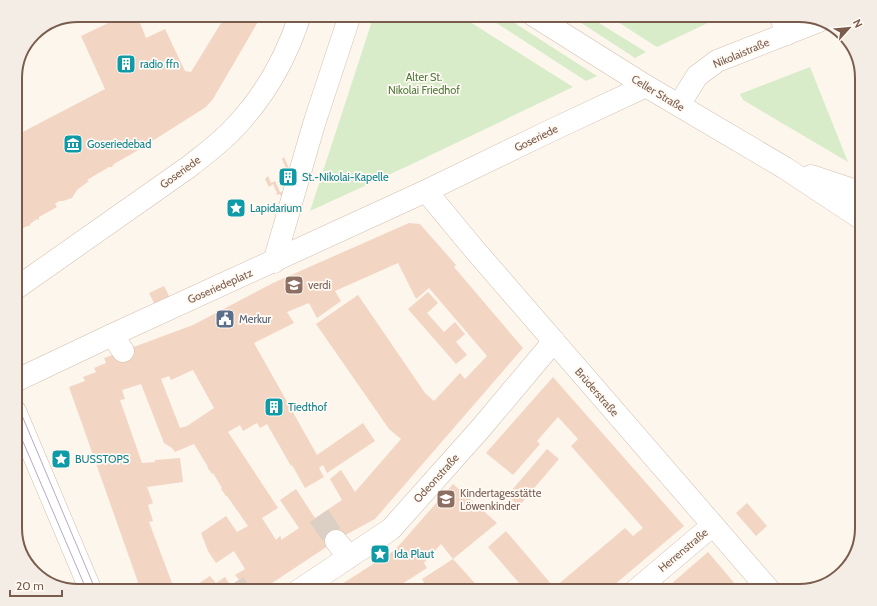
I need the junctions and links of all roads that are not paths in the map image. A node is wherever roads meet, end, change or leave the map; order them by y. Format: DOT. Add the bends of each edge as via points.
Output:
graph roads {
  1 [pos="297,22"];
  2 [pos="348,22"];
  3 [pos="545,22"];
  4 [pos="807,22"];
  5 [pos="784,25"];
  6 [pos="646,86"];
  7 [pos="678,105"];
  8 [pos="785,168"];
  9 [pos="426,191"];
  10 [pos="855,191"];
  11 [pos="855,214"];
  12 [pos="274,262"];
  13 [pos="22,284"];
  14 [pos="554,341"];
  15 [pos="22,379"];
  16 [pos="22,428"];
  17 [pos="713,525"];
  18 [pos="87,584"];
  19 [pos="305,584"];
  20 [pos="643,584"];
  21 [pos="764,584"];
  1 -- 13 [label="street, Goseriede" via="287,51 273,78 236,126 212,149"];
  2 -- 12 [label="street" via="314,124"];
  3 -- 6 [label="street, Celler Straße"];
  4 -- 5 [label="street, Nikolaistraße"];
  5 -- 7 [label="street, Nikolaistraße" via="717,61 697,76"];
  6 -- 7 [label="street, Celler Straße"];
  6 -- 9 [label="street, Goseriede"];
  7 -- 8 [label="street, Celler Straße"];
  8 -- 10 [label="street, Celler Straße"];
  8 -- 11 [label="street, Celler Straße"];
  9 -- 12 [label="street, Goseriedeplatz"];
  9 -- 14 [label="street, Brüderstraße"];
  12 -- 15 [label="street, Goseriedeplatz" via="118,343"];
  14 -- 17 [label="street, Brüderstraße"];
  14 -- 19 [label="street, Odeonstraße" via="391,529 342,549"];
  16 -- 18 [label="street"];
  17 -- 20 [label="street, Herrenstraße"];
  17 -- 21 [label="street, Brüderstraße"];
}
